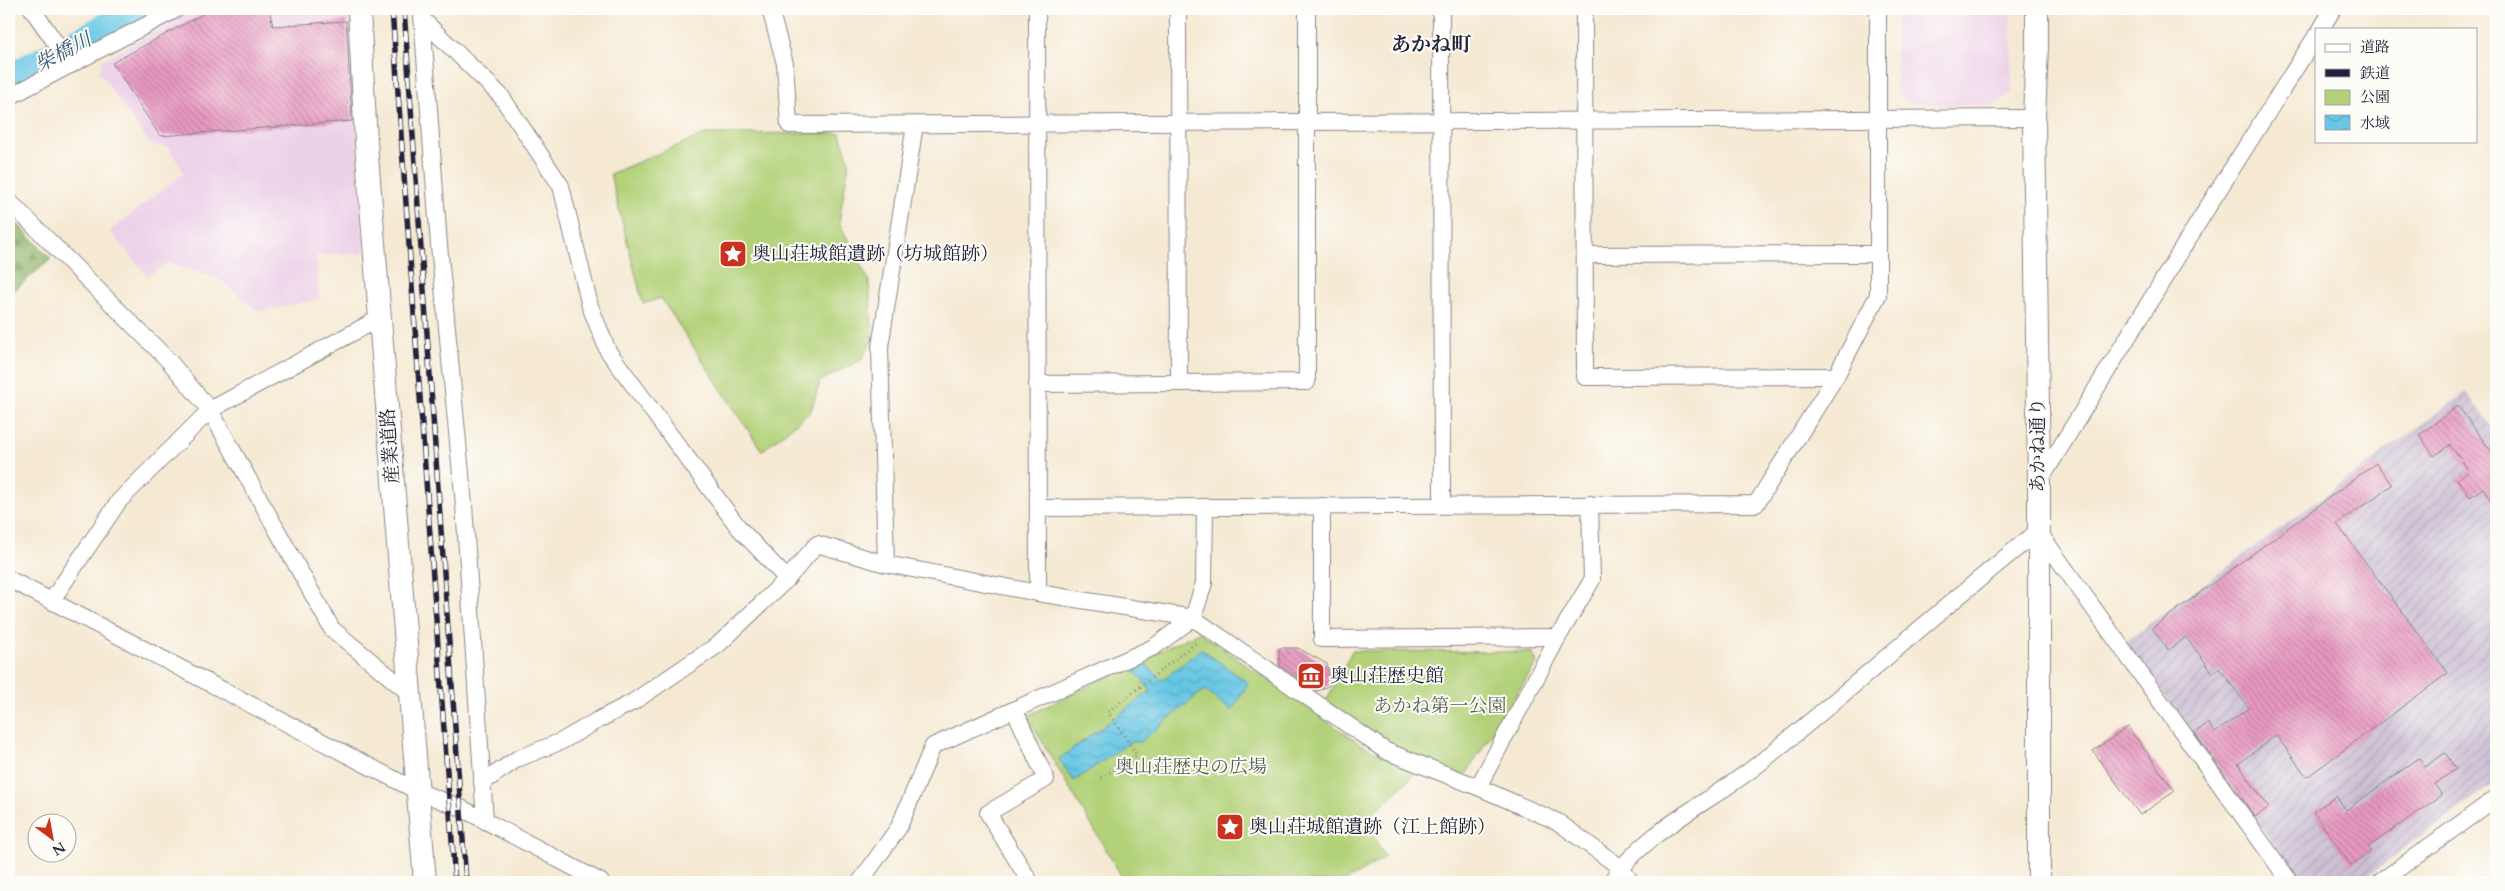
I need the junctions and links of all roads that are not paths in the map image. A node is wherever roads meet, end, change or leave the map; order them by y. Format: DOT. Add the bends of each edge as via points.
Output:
graph roads {
  1 [pos="32,9"];
  2 [pos="177,9"];
  3 [pos="359,9"];
  4 [pos="770,9"];
  5 [pos="1036,9"];
  6 [pos="1178,9"];
  7 [pos="1307,9"];
  8 [pos="1441,9"];
  9 [pos="1584,9"];
  10 [pos="1878,9"];
  11 [pos="2037,9"];
  12 [pos="2333,9"];
  13 [pos="422,14"];
  14 [pos="2322,28"];
  15 [pos="2315,38"];
  16 [pos="71,65"];
  17 [pos="9,97"];
  18 [pos="2034,118"];
  19 [pos="1878,119"];
  20 [pos="1441,121"];
  21 [pos="1584,121"];
  22 [pos="1307,122"];
  23 [pos="1178,123"];
  24 [pos="915,124"];
  25 [pos="1037,124"];
  26 [pos="9,201"];
  27 [pos="1878,254"];
  28 [pos="1585,255"];
  29 [pos="380,318"];
  30 [pos="1836,376"];
  31 [pos="1179,383"];
  32 [pos="1038,384"];
  33 [pos="210,410"];
  34 [pos="2039,482"];
  35 [pos="1590,504"];
  36 [pos="1442,505"];
  37 [pos="1322,506"];
  38 [pos="1204,507"];
  39 [pos="1038,508"];
  40 [pos="2038,531"];
  41 [pos="886,564"];
  42 [pos="9,578"];
  43 [pos="787,580"];
  44 [pos="1038,593"];
  45 [pos="52,600"];
  46 [pos="1193,618"];
  47 [pos="1558,637"];
  48 [pos="408,692"];
  49 [pos="1015,710"];
  50 [pos="482,783"];
  51 [pos="1478,787"];
  52 [pos="417,791"];
  53 [pos="2496,798"];
  54 [pos="485,821"];
  55 [pos="1621,868"];
  56 [pos="425,882"];
  57 [pos="601,882"];
  58 [pos="860,882"];
  59 [pos="1030,882"];
  60 [pos="1611,882"];
  61 [pos="1631,882"];
  62 [pos="2039,882"];
  63 [pos="2290,882"];
  64 [pos="2380,882"];
  1 -- 16 [label="street"];
  2 -- 16 [label="street"];
  3 -- 29 [label="street, 産業道路"];
  4 -- 24 [label="street" via="786,64 789,125"];
  5 -- 25 [label="street"];
  6 -- 23 [label="street"];
  7 -- 22 [label="street"];
  8 -- 20 [label="street"];
  9 -- 21 [label="street"];
  10 -- 19 [label="street"];
  11 -- 18 [label="street, あかね通り"];
  12 -- 14 [label="street"];
  13 -- 43 [label="street" via="500,96 561,186 590,306 608,351 740,528"];
  13 -- 50 [label="street" via="438,245 464,505"];
  15 -- 34 [label="street"];
  16 -- 17 [label="street"];
  18 -- 19 [label="street"];
  18 -- 34 [label="street, あかね通り"];
  19 -- 21 [label="street"];
  19 -- 27 [label="street"];
  20 -- 21 [label="street"];
  20 -- 22 [label="street"];
  20 -- 36 [label="street"];
  21 -- 28 [label="street"];
  22 -- 23 [label="street"];
  22 -- 31 [label="street" via="1307,382"];
  23 -- 25 [label="street"];
  23 -- 31 [label="street"];
  24 -- 25 [label="street"];
  24 -- 41 [label="street" via="880,348"];
  25 -- 32 [label="street"];
  26 -- 33 [label="street" via="169,361"];
  27 -- 28 [label="street"];
  27 -- 30 [label="street" via="1878,295"];
  28 -- 30 [label="street" via="1585,377"];
  29 -- 33 [label="street"];
  29 -- 48 [label="street, 産業道路"];
  30 -- 35 [label="street" via="1756,504"];
  31 -- 32 [label="street"];
  32 -- 39 [label="street"];
  33 -- 45 [label="street" via="119,501"];
  33 -- 48 [label="street" via="332,629"];
  34 -- 40 [label="street, あかね通り"];
  35 -- 36 [label="street"];
  35 -- 47 [label="street" via="1592,580"];
  36 -- 37 [label="street"];
  37 -- 38 [label="street"];
  37 -- 47 [label="street" via="1322,639"];
  38 -- 39 [label="street"];
  38 -- 46 [label="street" via="1204,583"];
  39 -- 44 [label="street"];
  40 -- 55 [label="street" via="1760,764 1672,823"];
  40 -- 62 [label="street, あかね通り"];
  40 -- 63 [label="street"];
  41 -- 43 [label="street" via="817,544"];
  41 -- 44 [label="street"];
  42 -- 45 [label="street"];
  43 -- 50 [label="street" via="718,644 634,702 562,741 517,759"];
  44 -- 46 [label="street"];
  45 -- 52 [label="street"];
  46 -- 49 [label="street" via="1154,647"];
  46 -- 51 [label="street" via="1386,751"];
  47 -- 51 [label="street"];
  48 -- 52 [label="street, 産業道路"];
  49 -- 58 [label="street" via="933,746 899,828"];
  49 -- 59 [label="street" via="1046,779 988,813"];
  50 -- 54 [label="street"];
  51 -- 55 [label="street" via="1558,822"];
  52 -- 54 [label="street"];
  52 -- 56 [label="street, 産業道路"];
  53 -- 64 [label="street"];
  54 -- 57 [label="street"];
  55 -- 60 [label="street"];
  55 -- 61 [label="street"];
}
